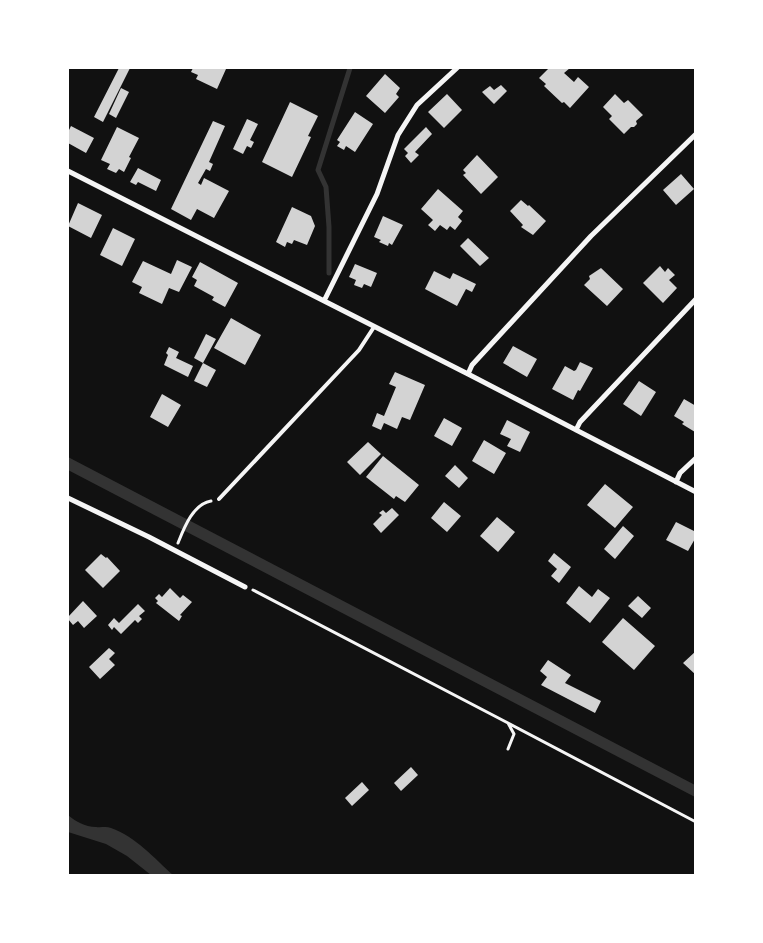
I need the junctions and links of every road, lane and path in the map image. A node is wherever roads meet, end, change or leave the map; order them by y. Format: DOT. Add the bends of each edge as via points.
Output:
graph roads {
  1 [pos="456,68"];
  2 [pos="696,134"];
  3 [pos="68,171"];
  4 [pos="696,299"];
  5 [pos="324,301"];
  6 [pos="374,327"];
  7 [pos="468,374"];
  8 [pos="576,430"];
  9 [pos="696,458"];
  10 [pos="676,482"];
  11 [pos="696,492"];
  12 [pos="68,498"];
  13 [pos="219,499"];
  14 [pos="205,502"];
  15 [pos="180,537"];
  16 [pos="245,587"];
  17 [pos="508,723"];
  18 [pos="508,749"];
  19 [pos="696,822"];
  1 -- 5 [label="street" via="417,105 398,135 377,194"];
  2 -- 7 [label="street" via="592,236"];
  3 -- 5 [label="street"];
  4 -- 8 [label="street"];
  5 -- 6 [label="street"];
  6 -- 7 [label="street"];
  6 -- 13 [label="lane" via="359,350"];
  7 -- 8 [label="street"];
  8 -- 10 [label="street"];
  9 -- 10 [label="street" via="680,473"];
  10 -- 11 [label="street"];
  12 -- 16 [label="street"];
  14 -- 15 [label="path" via="194,512"];
  16 -- 17 [label="path"];
  17 -- 18 [label="path" via="514,734"];
  17 -- 19 [label="path"];
}
